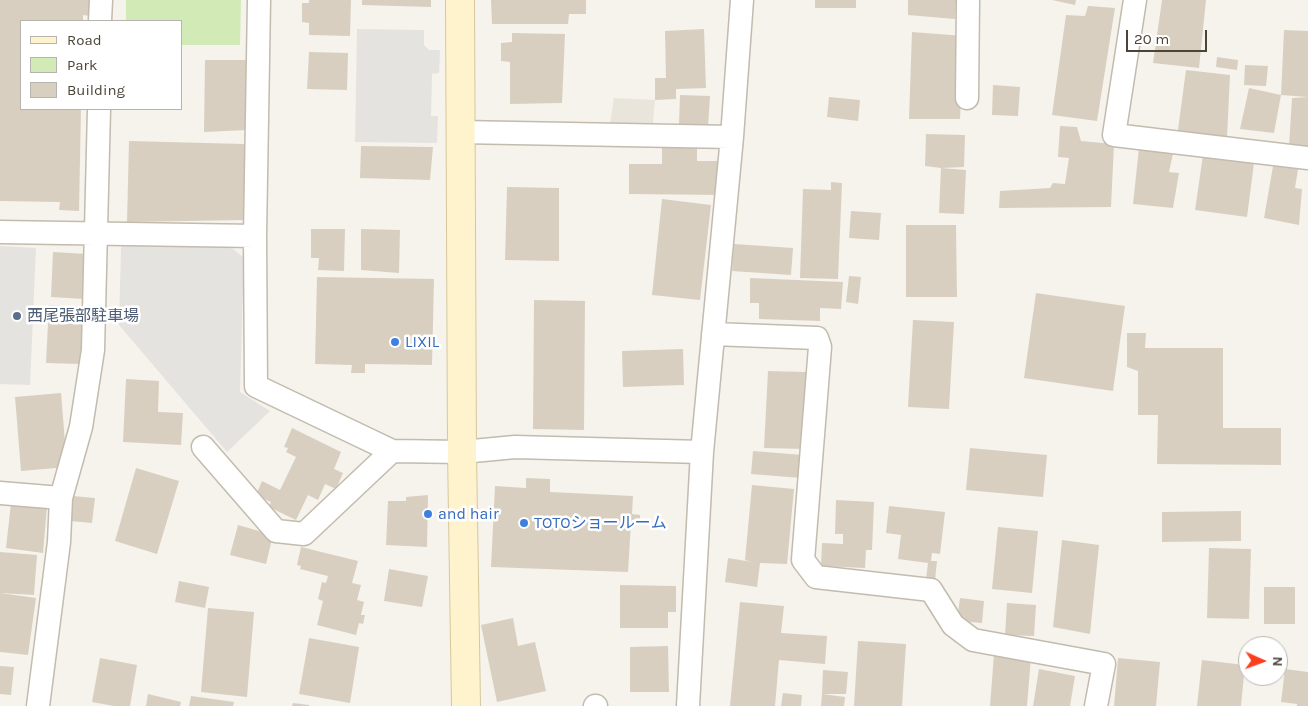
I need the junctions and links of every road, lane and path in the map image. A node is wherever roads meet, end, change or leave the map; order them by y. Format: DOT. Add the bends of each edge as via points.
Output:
graph roads {
  1 [pos="101,0"];
  2 [pos="259,0"];
  3 [pos="460,0"];
  4 [pos="742,0"];
  5 [pos="968,0"];
  6 [pos="1135,0"];
  7 [pos="100,20"];
  8 [pos="967,98"];
  9 [pos="99,110"];
  10 [pos="460,132"];
  11 [pos="732,137"];
  12 [pos="1308,158"];
  13 [pos="0,232"];
  14 [pos="97,233"];
  15 [pos="255,236"];
  16 [pos="713,334"];
  17 [pos="204,447"];
  18 [pos="392,451"];
  19 [pos="462,452"];
  20 [pos="702,452"];
  21 [pos="0,493"];
  22 [pos="61,498"];
  23 [pos="38,706"];
  24 [pos="466,706"];
  25 [pos="688,706"];
  26 [pos="1096,706"];
  1 -- 7 [label="street"];
  2 -- 15 [label="street"];
  3 -- 10 [label="street"];
  4 -- 11 [label="street"];
  5 -- 8 [label="street"];
  6 -- 12 [label="street" via="1114,135"];
  9 -- 14 [label="street"];
  10 -- 11 [label="street"];
  10 -- 19 [label="street"];
  11 -- 16 [label="street"];
  13 -- 14 [label="street"];
  14 -- 15 [label="street"];
  14 -- 22 [label="street" via="93,350 81,427"];
  15 -- 18 [label="street" via="256,386"];
  16 -- 20 [label="street"];
  16 -- 26 [label="street" via="817,338 820,347 803,560 816,577 931,590 953,625 973,640 1104,664"];
  17 -- 18 [label="street" via="276,531 304,534"];
  18 -- 19 [label="street"];
  19 -- 20 [label="street" via="515,447"];
  19 -- 24 [label="street"];
  20 -- 25 [label="street"];
  21 -- 22 [label="street"];
  22 -- 23 [label="street"];
}
